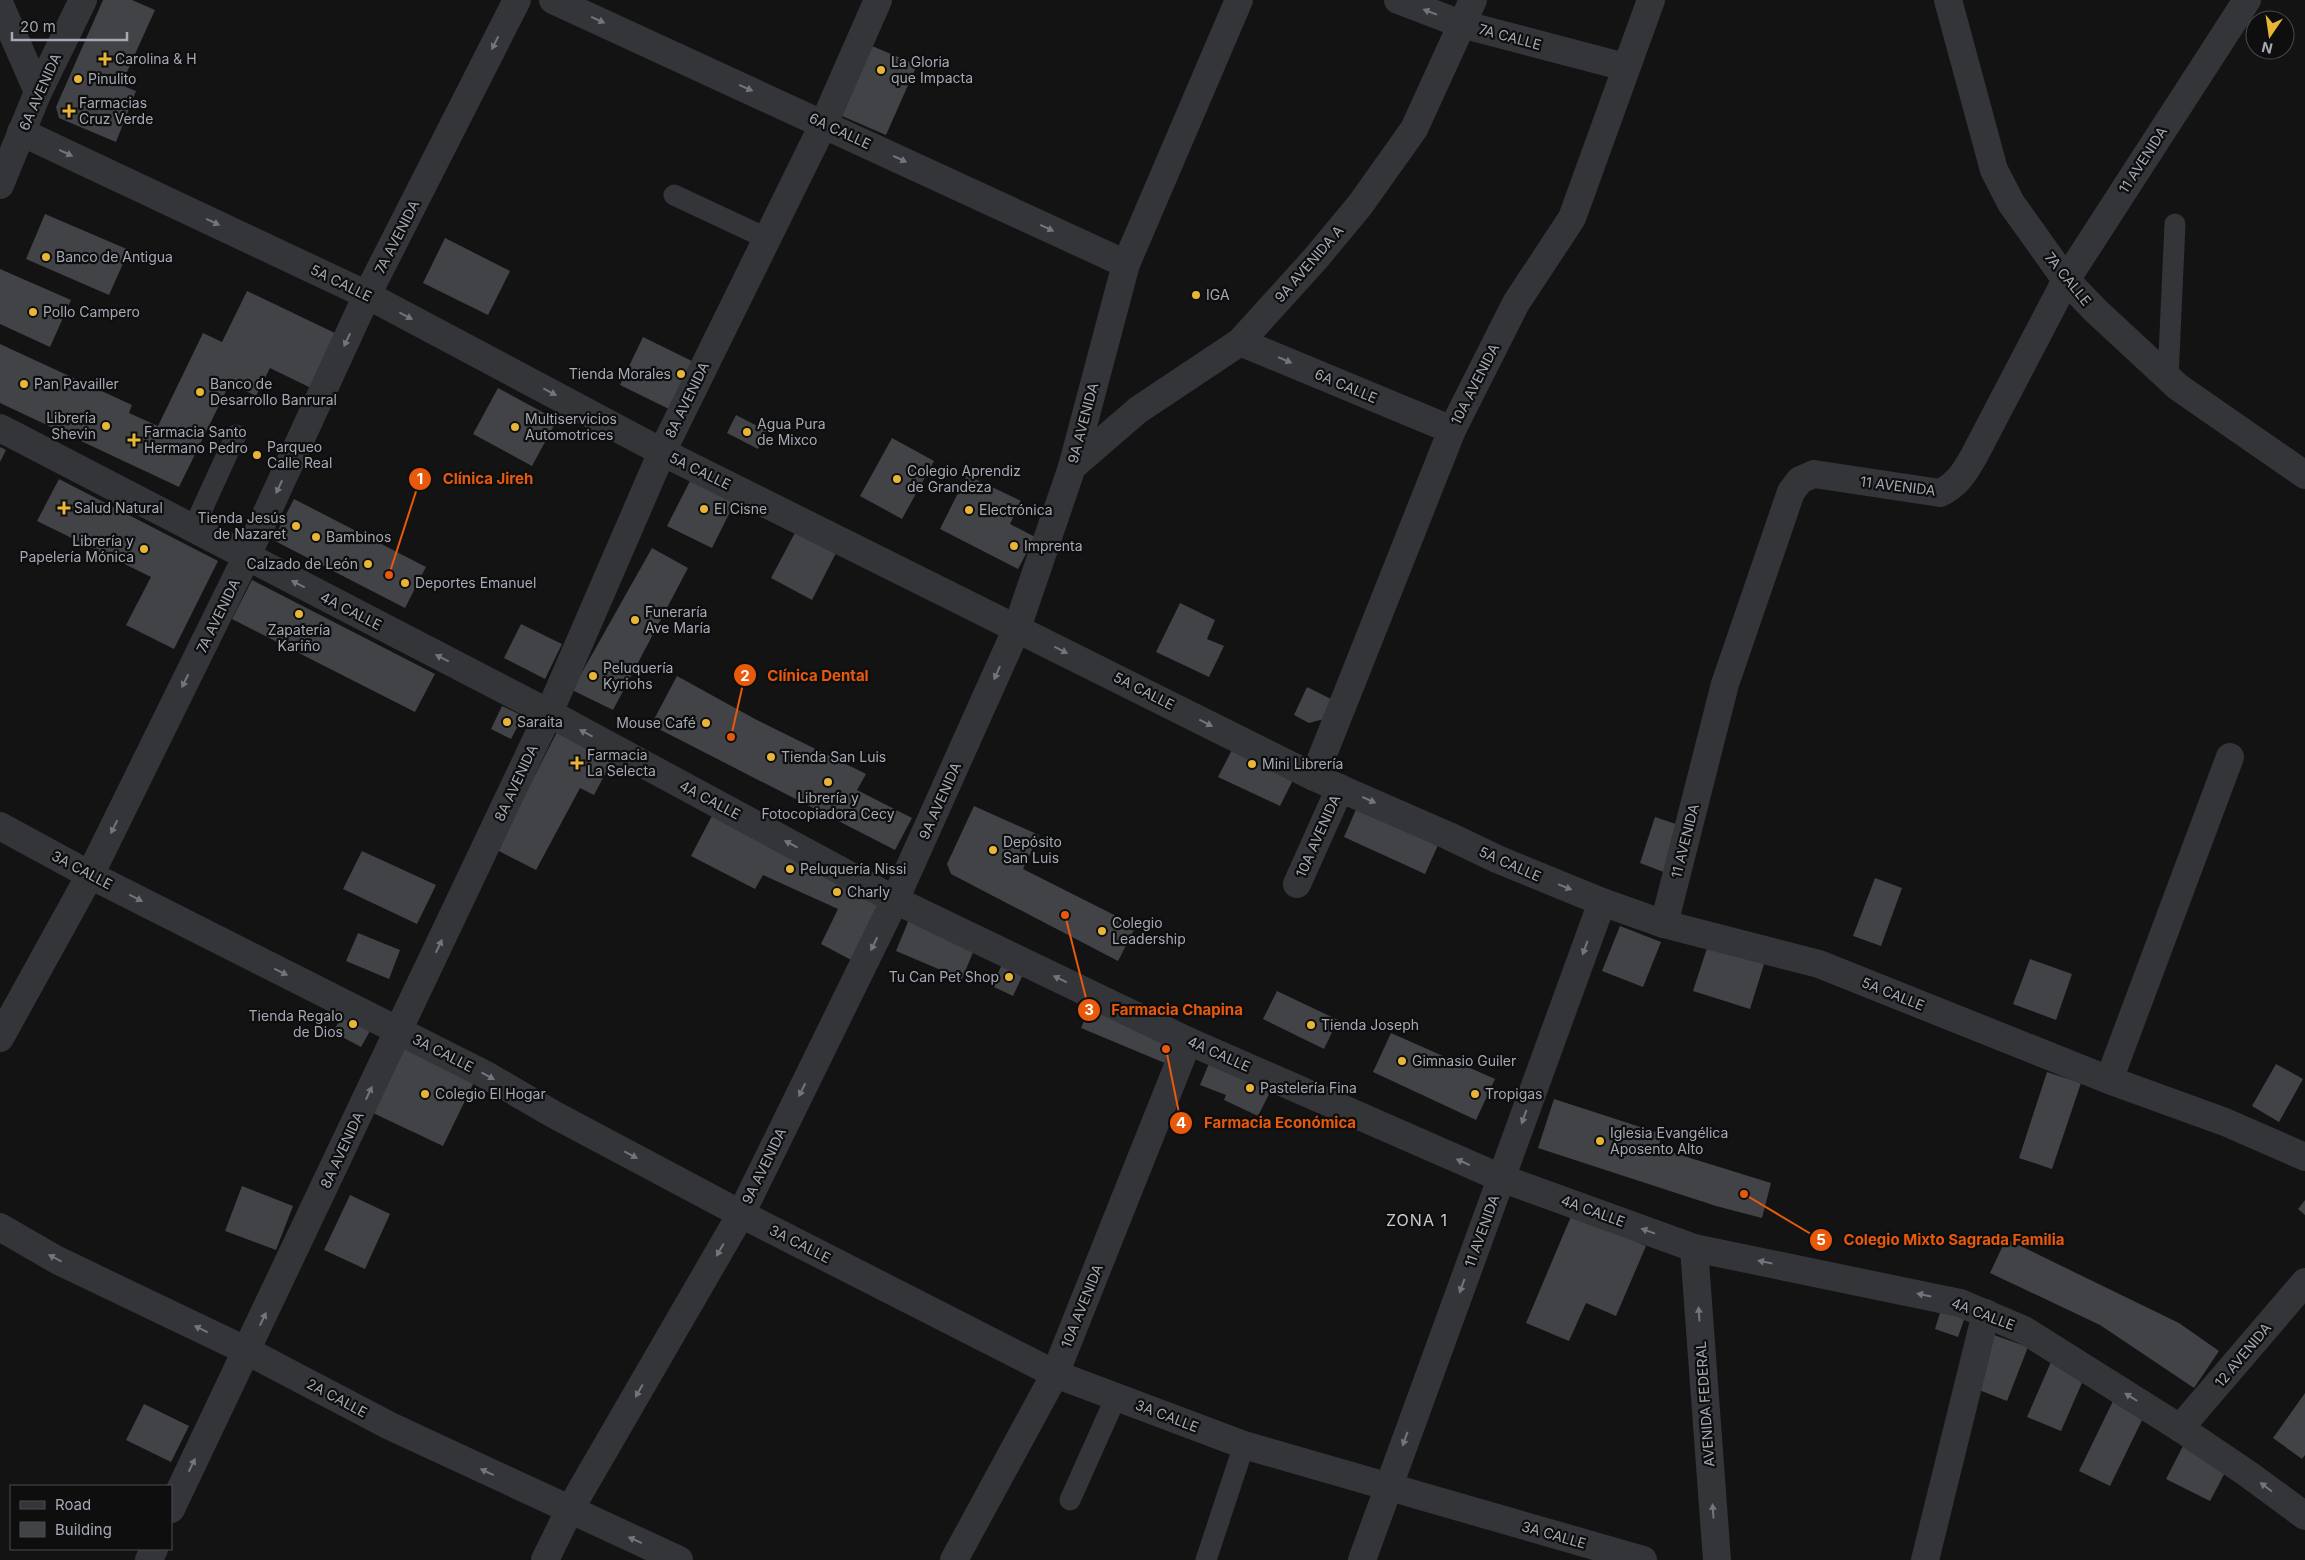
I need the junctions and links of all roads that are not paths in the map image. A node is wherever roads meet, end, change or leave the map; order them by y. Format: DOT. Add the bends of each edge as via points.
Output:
graph roads {
  1 [pos="517,0"];
  2 [pos="554,0"];
  3 [pos="878,0"];
  4 [pos="1239,0"];
  5 [pos="1398,0"];
  6 [pos="1473,0"];
  7 [pos="1651,0"];
  8 [pos="1948,0"];
  9 [pos="2247,0"];
  10 [pos="74,2"];
  11 [pos="0,5"];
  12 [pos="1461,24"];
  13 [pos="1625,67"];
  14 [pos="38,92"];
  15 [pos="824,123"];
  16 [pos="21,132"];
  17 [pos="0,185"];
  18 [pos="674,195"];
  19 [pos="2175,224"];
  20 [pos="768,239"];
  21 [pos="1126,264"];
  22 [pos="2066,280"];
  23 [pos="368,296"];
  24 [pos="1240,342"];
  25 [pos="2168,378"];
  26 [pos="0,428"];
  27 [pos="1452,430"];
  28 [pos="236,435"];
  29 [pos="662,452"];
  30 [pos="1072,467"];
  31 [pos="2305,475"];
  32 [pos="193,530"];
  33 [pos="246,558"];
  34 [pos="1017,628"];
  35 [pos="549,713"];
  36 [pos="2230,757"];
  37 [pos="1314,777"];
  38 [pos="1340,788"];
  39 [pos="0,826"];
  40 [pos="90,875"];
  41 [pos="1297,884"];
  42 [pos="895,900"];
  43 [pos="1602,902"];
  44 [pos="1664,924"];
  45 [pos="399,1030"];
  46 [pos="0,1038"];
  47 [pos="1188,1041"];
  48 [pos="2109,1080"];
  49 [pos="2305,1157"];
  50 [pos="1502,1178"];
  51 [pos="741,1214"];
  52 [pos="0,1227"];
  53 [pos="1694,1248"];
  54 [pos="2305,1282"];
  55 [pos="1986,1313"];
  56 [pos="247,1351"];
  57 [pos="1055,1374"];
  58 [pos="1116,1397"];
  59 [pos="2180,1428"];
  60 [pos="1244,1445"];
  61 [pos="1388,1487"];
  62 [pos="1070,1500"];
  63 [pos="172,1507"];
  64 [pos="570,1510"];
  65 [pos="2305,1516"];
  66 [pos="545,1560"];
  67 [pos="679,1560"];
  68 [pos="954,1560"];
  69 [pos="1206,1560"];
  70 [pos="1362,1560"];
  71 [pos="1643,1560"];
  72 [pos="1717,1560"];
  73 [pos="1925,1560"];
  1 -- 23 [label="street, 7A AVENIDA, one-way"];
  2 -- 15 [label="street, 6A CALLE, one-way"];
  3 -- 15 [label="street, 8A AVENIDA"];
  4 -- 21 [label="street, 9A AVENIDA"];
  12 -- 5 [label="street, 7A CALLE, one-way"];
  6 -- 12 [label="street, 9A AVENIDA A"];
  7 -- 13 [label="street, 10A AVENIDA"];
  8 -- 22 [label="street, 7A CALLE" via="1994,170 2011,203"];
  9 -- 22 [label="street, 11 AVENIDA"];
  10 -- 14 [label="street, 6A AVENIDA"];
  11 -- 14 [label="street"];
  12 -- 13 [label="street, 7A CALLE"];
  12 -- 24 [label="street, 9A AVENIDA A" via="1414,128 1360,205"];
  13 -- 27 [label="street, 10A AVENIDA" via="1572,218 1516,303"];
  14 -- 16 [label="street, 6A AVENIDA"];
  15 -- 20 [label="street, 8A AVENIDA"];
  15 -- 21 [label="street, 6A CALLE, one-way"];
  16 -- 17 [label="street, 6A AVENIDA"];
  16 -- 23 [label="street, 5A CALLE, one-way"];
  18 -- 20 [label="lane"];
  19 -- 25 [label="lane"];
  20 -- 29 [label="street, 8A AVENIDA"];
  21 -- 30 [label="street, 9A AVENIDA"];
  22 -- 25 [label="street, 7A CALLE"];
  22 -- 44 [label="street, 11 AVENIDA" via="1974,456 1952,487 1940,493 1814,474 1800,480 1790,492 1725,684"];
  23 -- 29 [label="street, 5A CALLE, one-way"];
  23 -- 33 [label="street, 7A AVENIDA, one-way"];
  24 -- 27 [label="street, 6A CALLE, one-way"];
  24 -- 30 [label="street, 9A AVENIDA A" via="1138,410"];
  25 -- 31 [label="street, 7A CALLE"];
  26 -- 32 [label="street, 4A CALLE"];
  27 -- 37 [label="street, 10A AVENIDA"];
  28 -- 32 [label="lane"];
  29 -- 34 [label="street, 5A CALLE"];
  29 -- 35 [label="street, 8A AVENIDA"];
  30 -- 34 [label="street, 9A AVENIDA"];
  32 -- 33 [label="street, 4A CALLE"];
  35 -- 33 [label="street, 4A CALLE, one-way"];
  33 -- 40 [label="street, 7A AVENIDA, one-way"];
  34 -- 37 [label="street, 5A CALLE, one-way"];
  34 -- 42 [label="street, 9A AVENIDA, one-way"];
  42 -- 35 [label="street, 4A CALLE, one-way"];
  45 -- 35 [label="street, 8A AVENIDA, one-way"];
  36 -- 48 [label="street"];
  37 -- 38 [label="street, 5A CALLE"];
  38 -- 41 [label="street, 10A AVENIDA"];
  38 -- 43 [label="street, 5A CALLE, one-way"];
  39 -- 40 [label="street, 3A CALLE"];
  40 -- 45 [label="street, 3A CALLE, one-way"];
  40 -- 46 [label="street, 7A AVENIDA"];
  47 -- 42 [label="street, 4A CALLE, one-way"];
  42 -- 51 [label="street, 9A AVENIDA, one-way"];
  43 -- 44 [label="street, 5A CALLE"];
  43 -- 50 [label="street, 11 AVENIDA, one-way"];
  44 -- 48 [label="street, 5A CALLE" via="1819,964"];
  45 -- 51 [label="street, 3A CALLE, one-way"];
  56 -- 45 [label="street, 8A AVENIDA, one-way"];
  50 -- 47 [label="street, 4A CALLE, one-way"];
  47 -- 57 [label="street, 10A AVENIDA"];
  48 -- 49 [label="street, 5A CALLE" via="2224,1122"];
  53 -- 50 [label="street, 4A CALLE, one-way"];
  50 -- 61 [label="street, 11 AVENIDA, one-way"];
  51 -- 57 [label="street, 3A CALLE"];
  51 -- 64 [label="street, 9A AVENIDA, one-way"];
  56 -- 52 [label="street, 2A CALLE, one-way" via="57,1260"];
  55 -- 53 [label="street, 4A CALLE, one-way" via="1960,1303"];
  72 -- 53 [label="street, AVENIDA FEDERAL, one-way"];
  54 -- 59 [label="street, 12 AVENIDA"];
  59 -- 55 [label="street, 4A CALLE, one-way" via="2024,1330"];
  55 -- 73 [label="street"];
  63 -- 56 [label="street, 8A AVENIDA, one-way"];
  64 -- 56 [label="street, 2A CALLE, one-way" via="390,1426"];
  57 -- 58 [label="street, 3A CALLE"];
  57 -- 68 [label="street, 10A AVENIDA"];
  58 -- 60 [label="street, 3A CALLE"];
  58 -- 62 [label="lane"];
  65 -- 59 [label="street, 4A CALLE, one-way"];
  60 -- 61 [label="street, 3A CALLE"];
  60 -- 69 [label="lane"];
  61 -- 70 [label="street, 11 AVENIDA"];
  61 -- 71 [label="street, 3A CALLE"];
  64 -- 66 [label="street, 9A AVENIDA"];
  67 -- 64 [label="street, 2A CALLE, one-way"];
}
